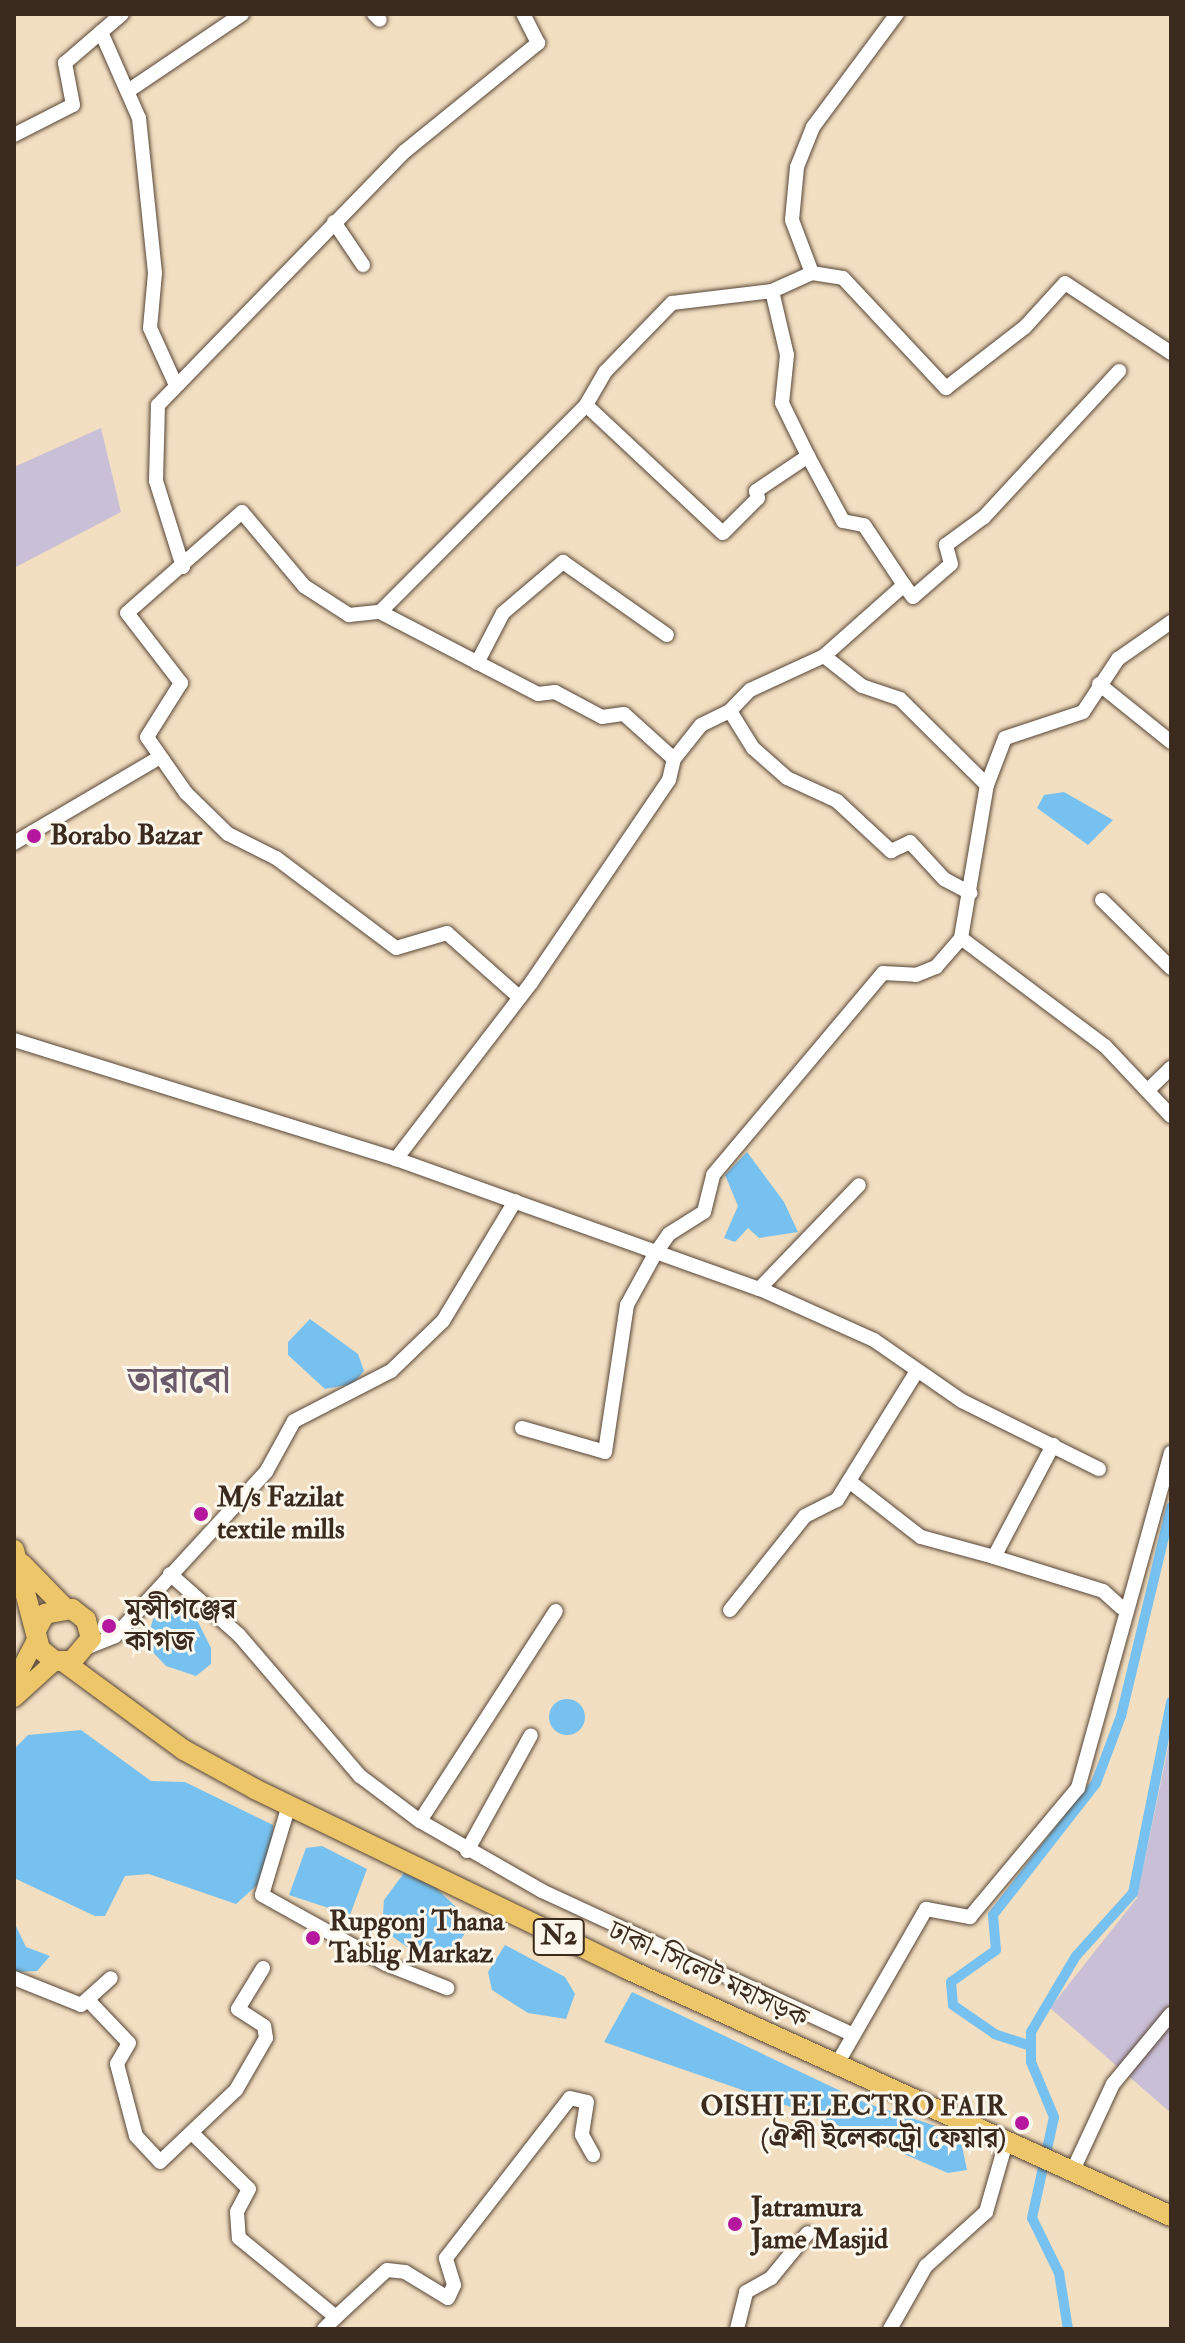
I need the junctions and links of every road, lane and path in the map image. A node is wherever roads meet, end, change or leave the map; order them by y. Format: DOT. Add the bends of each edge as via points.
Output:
graph roads {
  1 [pos="122,14"];
  2 [pos="242,14"];
  3 [pos="523,14"];
  4 [pos="891,16"];
  5 [pos="101,32"];
  6 [pos="131,89"];
  7 [pos="14,135"];
  8 [pos="334,222"];
  9 [pos="363,265"];
  10 [pos="812,273"];
  11 [pos="772,291"];
  12 [pos="1171,353"];
  13 [pos="1119,371"];
  14 [pos="175,383"];
  15 [pos="586,405"];
  16 [pos="808,456"];
  17 [pos="183,567"];
  18 [pos="904,585"];
  19 [pos="380,612"];
  20 [pos="1171,622"];
  21 [pos="667,635"];
  22 [pos="824,656"];
  23 [pos="477,663"];
  24 [pos="1099,684"];
  25 [pos="730,711"];
  26 [pos="1171,742"];
  27 [pos="160,757"];
  28 [pos="674,759"];
  29 [pos="987,785"];
  30 [pos="14,843"];
  31 [pos="970,893"];
  32 [pos="1102,900"];
  33 [pos="961,938"];
  34 [pos="1171,968"];
  35 [pos="519,997"];
  36 [pos="14,1040"];
  37 [pos="1171,1068"];
  38 [pos="1148,1090"];
  39 [pos="1171,1116"];
  40 [pos="396,1159"];
  41 [pos="859,1185"];
  42 [pos="515,1201"];
  43 [pos="655,1254"];
  44 [pos="759,1289"];
  45 [pos="915,1374"];
  46 [pos="522,1428"];
  47 [pos="1053,1445"];
  48 [pos="1171,1453"];
  49 [pos="1099,1469"];
  50 [pos="849,1481"];
  51 [pos="15,1554"];
  52 [pos="994,1557"];
  53 [pos="170,1574"];
  54 [pos="65,1608"];
  55 [pos="1122,1608"];
  56 [pos="730,1610"];
  57 [pos="556,1611"];
  58 [pos="36,1635"];
  59 [pos="88,1647"];
  60 [pos="59,1662"];
  61 [pos="15,1691"];
  62 [pos="110,1691"];
  63 [pos="531,1735"];
  64 [pos="289,1805"];
  65 [pos="420,1821"];
  66 [pos="467,1851"];
  67 [pos="263,1968"];
  68 [pos="14,1978"];
  69 [pos="111,1978"];
  70 [pos="447,1988"];
  71 [pos="88,2000"];
  72 [pos="1171,2014"];
  73 [pos="853,2035"];
  74 [pos="837,2064"];
  75 [pos="193,2134"];
  76 [pos="1007,2139"];
  77 [pos="593,2155"];
  78 [pos="1070,2168"];
  79 [pos="1171,2216"];
  80 [pos="808,2233"];
  81 [pos="336,2317"];
  82 [pos="324,2329"];
  83 [pos="737,2329"];
  84 [pos="890,2329"];
  1 -- 5 [label="street"];
  2 -- 6 [label="street"];
  3 -- 8 [label="street" via="538,43 404,152"];
  4 -- 10 [label="street" via="813,127 797,167 792,220"];
  5 -- 6 [label="street"];
  5 -- 7 [label="street" via="65,63 73,105"];
  6 -- 14 [label="street" via="155,273 150,328"];
  8 -- 9 [label="street"];
  8 -- 14 [label="street"];
  10 -- 11 [label="street"];
  10 -- 12 [label="street" via="843,278 946,388 1025,327 1065,283"];
  11 -- 15 [label="street" via="672,303 606,371"];
  11 -- 16 [label="street" via="787,355 782,403"];
  13 -- 18 [label="street" via="984,517 946,545 951,564 913,597"];
  14 -- 17 [label="street" via="158,405 156,481"];
  15 -- 16 [label="street" via="723,533 758,498 756,491"];
  15 -- 19 [label="street"];
  16 -- 18 [label="street" via="843,521 864,525"];
  17 -- 19 [label="street" via="242,512 304,586 349,615"];
  17 -- 27 [label="street" via="127,613 181,683 152,720 147,737"];
  18 -- 22 [label="street"];
  19 -- 23 [label="street"];
  20 -- 24 [label="street" via="1140,639"];
  21 -- 23 [label="street" via="563,562 503,613"];
  22 -- 25 [label="street" via="750,690"];
  22 -- 29 [label="street" via="862,686 900,699"];
  23 -- 28 [label="street" via="602,717 624,714"];
  24 -- 26 [label="street"];
  24 -- 29 [label="street" via="1083,712 1005,738"];
  25 -- 28 [label="street" via="701,725"];
  25 -- 31 [label="street" via="753,748 787,778 837,801 891,851 910,842 944,879"];
  27 -- 30 [label="street"];
  27 -- 35 [label="street" via="228,834 276,858 396,948 447,933"];
  28 -- 35 [label="street" via="669,780"];
  29 -- 31 [label="street"];
  31 -- 33 [label="street"];
  32 -- 34 [label="street"];
  33 -- 38 [label="street" via="1105,1046"];
  33 -- 43 [label="street" via="936,967 916,975 883,973 713,1175 704,1212"];
  35 -- 40 [label="street"];
  36 -- 40 [label="street"];
  37 -- 38 [label="street"];
  38 -- 39 [label="street"];
  40 -- 42 [label="street"];
  41 -- 44 [label="street"];
  42 -- 43 [label="street"];
  42 -- 53 [label="street" via="443,1321 391,1371 294,1421 266,1472"];
  43 -- 44 [label="street"];
  43 -- 46 [label="street" via="627,1305 605,1452"];
  44 -- 45 [label="street" via="874,1340"];
  45 -- 47 [label="street"];
  45 -- 50 [label="street"];
  47 -- 49 [label="street"];
  47 -- 52 [label="street"];
  48 -- 55 [label="street"];
  50 -- 52 [label="street" via="921,1537"];
  50 -- 56 [label="street" via="837,1500 805,1516"];
  51 -- 54 [label="highway, N2"];
  51 -- 58 [label="highway, N2"];
  52 -- 55 [label="street" via="1103,1591"];
  53 -- 59 [label="street" via="115,1636"];
  53 -- 65 [label="street" via="239,1635 360,1776"];
  54 -- 58 [label="highway" via="45,1614"];
  54 -- 59 [label="highway, N2" via="86,1620"];
  55 -- 73 [label="street" via="1078,1788 970,1917 926,1909"];
  57 -- 65 [label="street"];
  58 -- 60 [label="highway, N2"];
  58 -- 61 [label="main road"];
  59 -- 60 [label="highway"];
  59 -- 62 [label="highway, ঢাকা-সিলেট মহাসড়ক / N2"];
  60 -- 61 [label="main road"];
  60 -- 62 [label="highway, ঢাকা-সিলেট মহাসড়ক / N2"];
  62 -- 64 [label="highway, ঢাকা-সিলেট মহাসড়ক / N2" via="184,1750"];
  63 -- 66 [label="street"];
  64 -- 70 [label="street" via="262,1895 386,1964"];
  64 -- 74 [label="highway, ঢাকা-সিলেট মহাসড়ক / N2"];
  65 -- 66 [label="street"];
  66 -- 73 [label="street"];
  67 -- 75 [label="street" via="238,2009 264,2026 266,2038 236,2090"];
  68 -- 71 [label="street" via="81,2005"];
  69 -- 71 [label="street"];
  71 -- 75 [label="street" via="129,2043 117,2064 136,2136 160,2162"];
  72 -- 78 [label="street" via="1113,2084"];
  73 -- 74 [label="street"];
  74 -- 76 [label="highway, ঢাকা-সিলেট মহাসড়ক / N2"];
  75 -- 81 [label="street" via="249,2189 237,2212 239,2238"];
  76 -- 78 [label="highway, ঢাকা-সিলেট মহাসড়ক / N2"];
  76 -- 84 [label="street" via="986,2212 926,2266"];
  77 -- 81 [label="street" via="582,2135 587,2102 570,2098 446,2258 454,2285 448,2298 405,2272 387,2270"];
  78 -- 79 [label="highway, ঢাকা-সিলেট মহাসড়ক / N2"];
  80 -- 83 [label="street" via="771,2278 746,2292"];
  81 -- 82 [label="street"];
}
